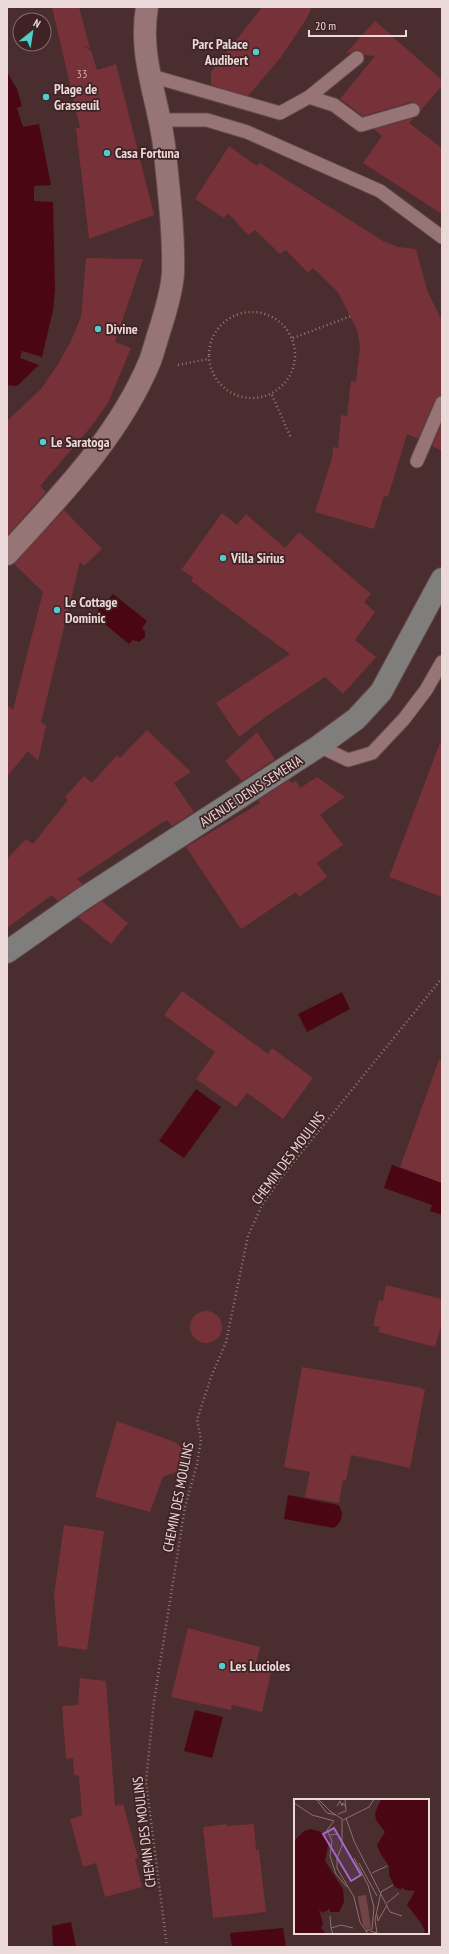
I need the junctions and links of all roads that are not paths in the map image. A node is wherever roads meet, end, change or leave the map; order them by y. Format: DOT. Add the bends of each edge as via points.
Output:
graph roads {
  1 [pos="147,7"];
  2 [pos="357,58"];
  3 [pos="148,75"];
  4 [pos="309,97"];
  5 [pos="413,110"];
  6 [pos="159,120"];
  7 [pos="442,237"];
  8 [pos="442,403"];
  9 [pos="417,461"];
  10 [pos="7,554"];
  11 [pos="442,580"];
  12 [pos="442,662"];
  13 [pos="319,746"];
  14 [pos="7,952"];
  1 -- 3 [label="street" via="144,25"];
  2 -- 4 [label="lane"];
  3 -- 4 [label="lane" via="280,113"];
  3 -- 6 [label="street"];
  4 -- 5 [label="lane" via="334,105 361,125"];
  6 -- 7 [label="lane" via="206,120 247,132 380,191"];
  6 -- 10 [label="street" via="164,142 171,216 173,275 150,361 119,419 80,474"];
  8 -- 9 [label="lane"];
  11 -- 13 [label="main road, AVENUE DENIS SEMERIA" via="380,692 356,719"];
  12 -- 13 [label="lane" via="404,720 372,753 348,760"];
  13 -- 14 [label="main road, AVENUE DENIS SEMERIA" via="80,900"];
}
